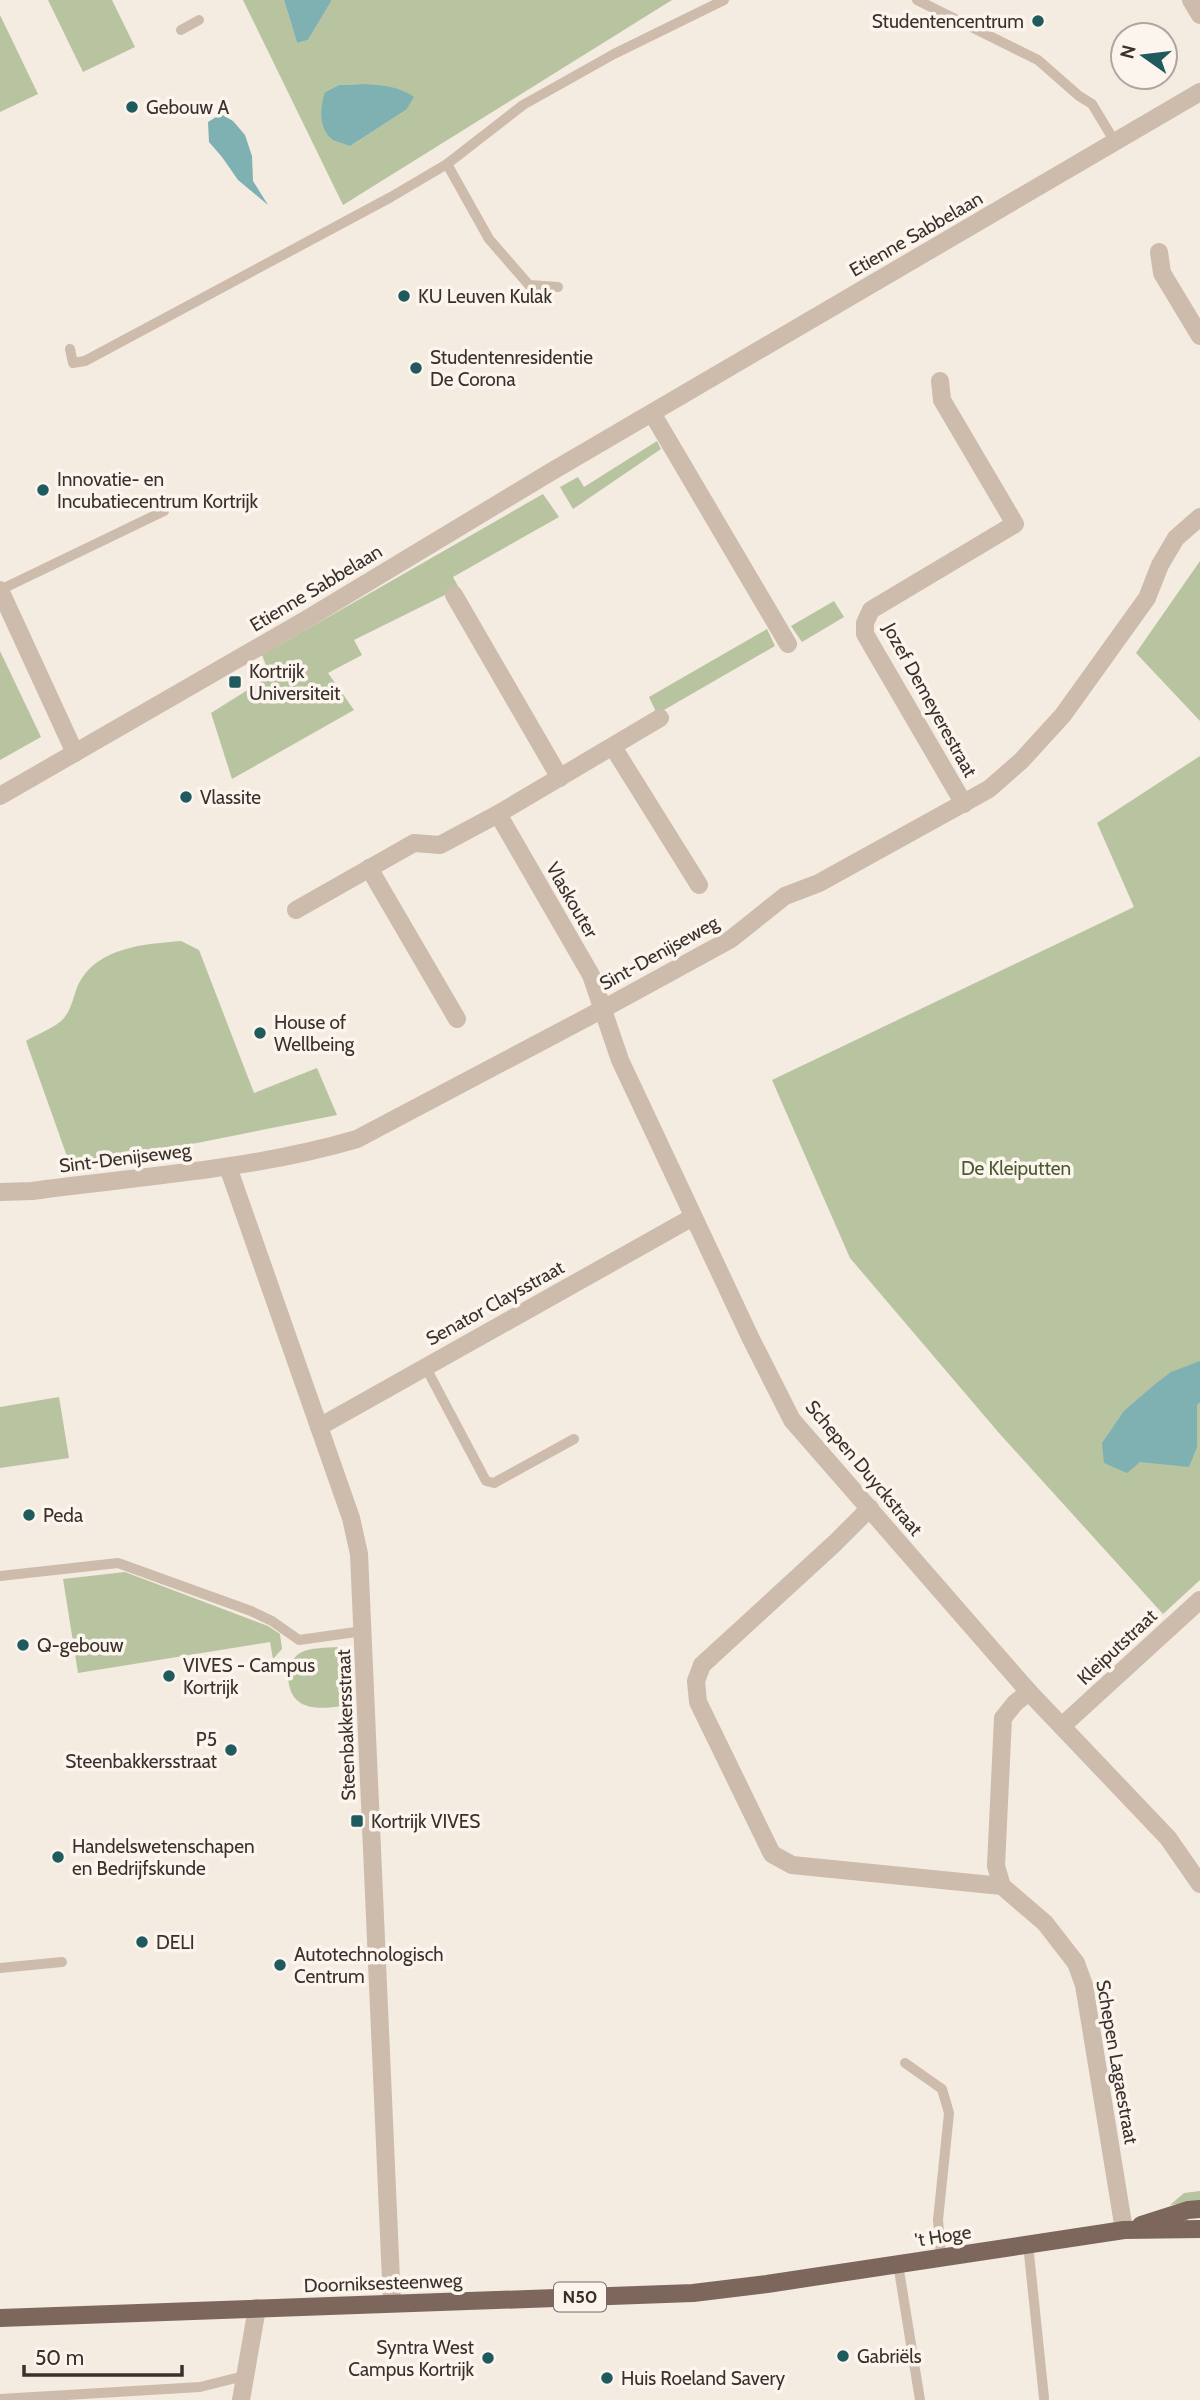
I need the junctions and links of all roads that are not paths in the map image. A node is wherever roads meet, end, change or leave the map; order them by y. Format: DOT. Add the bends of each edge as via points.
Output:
graph roads {
  1 [pos="724,0"];
  2 [pos="917,0"];
  3 [pos="1191,0"];
  4 [pos="1200,15"];
  5 [pos="199,20"];
  6 [pos="181,30"];
  7 [pos="1200,92"];
  8 [pos="1115,142"];
  9 [pos="447,164"];
  10 [pos="1159,252"];
  11 [pos="558,287"];
  12 [pos="1200,336"];
  13 [pos="70,349"];
  14 [pos="940,381"];
  15 [pos="652,413"];
  16 [pos="164,512"];
  17 [pos="1200,517"];
  18 [pos="0,590"];
  19 [pos="454,595"];
  20 [pos="788,644"];
  21 [pos="660,718"];
  22 [pos="613,747"];
  23 [pos="75,752"];
  24 [pos="559,778"];
  25 [pos="0,796"];
  26 [pos="964,804"];
  27 [pos="498,814"];
  28 [pos="369,868"];
  29 [pos="699,885"];
  30 [pos="296,910"];
  31 [pos="603,1009"];
  32 [pos="457,1019"];
  33 [pos="228,1167"];
  34 [pos="0,1192"];
  35 [pos="693,1217"];
  36 [pos="425,1366"];
  37 [pos="319,1427"];
  38 [pos="574,1439"];
  39 [pos="870,1508"];
  40 [pos="0,1576"];
  41 [pos="1200,1600"];
  42 [pos="363,1631"];
  43 [pos="1029,1692"];
  44 [pos="1062,1726"];
  45 [pos="1200,1884"];
  46 [pos="1002,1886"];
  47 [pos="62,1962"];
  48 [pos="0,1968"];
  49 [pos="905,2063"];
  50 [pos="1200,2209"];
  51 [pos="1200,2229"];
  52 [pos="1124,2230"];
  53 [pos="1028,2244"];
  54 [pos="941,2257"];
  55 [pos="898,2264"];
  56 [pos="767,2284"];
  57 [pos="392,2303"];
  58 [pos="257,2308"];
  59 [pos="0,2318"];
  60 [pos="244,2376"];
  61 [pos="1044,2398"];
  62 [pos="0,2399"];
  63 [pos="241,2400"];
  64 [pos="920,2400"];
  1 -- 9 [label="lane" via="614,54 523,106"];
  2 -- 8 [label="lane" via="1038,60 1092,104"];
  3 -- 4 [label="street"];
  5 -- 6 [label="lane"];
  7 -- 8 [label="street, Etienne Sabbelaan"];
  8 -- 15 [label="street, Etienne Sabbelaan"];
  9 -- 11 [label="lane" via="489,239 513,268 529,285"];
  9 -- 13 [label="lane" via="85,361 73,363"];
  10 -- 12 [label="street" via="1162,273"];
  14 -- 26 [label="street, Jozef Demeyerestraat" via="942,400 1015,524 871,610 865,634"];
  15 -- 20 [label="street"];
  15 -- 23 [label="street, Etienne Sabbelaan"];
  16 -- 18 [label="lane"];
  17 -- 26 [label="street, Sint-Denijseweg" via="1176,538 1147,598 1063,715 1021,761"];
  18 -- 23 [label="street"];
  19 -- 24 [label="street"];
  21 -- 22 [label="street"];
  22 -- 24 [label="street"];
  22 -- 29 [label="street"];
  23 -- 25 [label="street, Etienne Sabbelaan"];
  24 -- 27 [label="street"];
  26 -- 31 [label="street, Sint-Denijseweg" via="820,883 785,896 731,939"];
  27 -- 28 [label="street" via="440,845 414,842"];
  27 -- 31 [label="street, Vlaskouter" via="590,975"];
  28 -- 30 [label="street"];
  28 -- 32 [label="street"];
  31 -- 33 [label="street, Sint-Denijseweg" via="357,1139"];
  31 -- 35 [label="street, Schepen Duyckstraat" via="620,1060"];
  33 -- 34 [label="street, Sint-Denijseweg"];
  33 -- 37 [label="street, Steenbakkersstraat"];
  35 -- 36 [label="street, Senator Claysstraat"];
  35 -- 39 [label="street, Schepen Duyckstraat" via="792,1420"];
  36 -- 37 [label="street, Senator Claysstraat"];
  36 -- 38 [label="lane" via="486,1480 494,1483"];
  37 -- 42 [label="street, Steenbakkersstraat" via="356,1534"];
  39 -- 43 [label="street, Schepen Duyckstraat"];
  39 -- 46 [label="street" via="702,1665 696,1681 698,1702 772,1854 792,1865"];
  40 -- 42 [label="lane" via="118,1563 251,1611 299,1640"];
  41 -- 44 [label="street, Kleiputstraat"];
  42 -- 57 [label="street, Steenbakkersstraat"];
  43 -- 44 [label="street, Schepen Duyckstraat"];
  43 -- 46 [label="street" via="1003,1718 996,1866"];
  44 -- 45 [label="street, Schepen Duyckstraat" via="1168,1838"];
  46 -- 52 [label="street, Schepen Lagaestraat" via="1045,1923 1076,1963 1084,1985"];
  47 -- 48 [label="lane"];
  49 -- 54 [label="lane" via="942,2089 948,2113 938,2220"];
  50 -- 52 [label="main road, 't Hoge / N50"];
  51 -- 52 [label="main road, 't Hoge / N50"];
  52 -- 53 [label="main road, 't Hoge / N50"];
  53 -- 54 [label="main road, 't Hoge / N50"];
  53 -- 61 [label="lane"];
  54 -- 55 [label="main road, 't Hoge / N50"];
  55 -- 56 [label="main road, 't Hoge / N50"];
  55 -- 64 [label="lane"];
  56 -- 57 [label="main road, Doorniksesteenweg / N50" via="679,2293"];
  57 -- 58 [label="main road, Doorniksesteenweg / N50"];
  58 -- 59 [label="main road, Doorniksesteenweg / N50"];
  58 -- 60 [label="street"];
  60 -- 62 [label="lane" via="200,2387"];
  60 -- 63 [label="street"];
}
